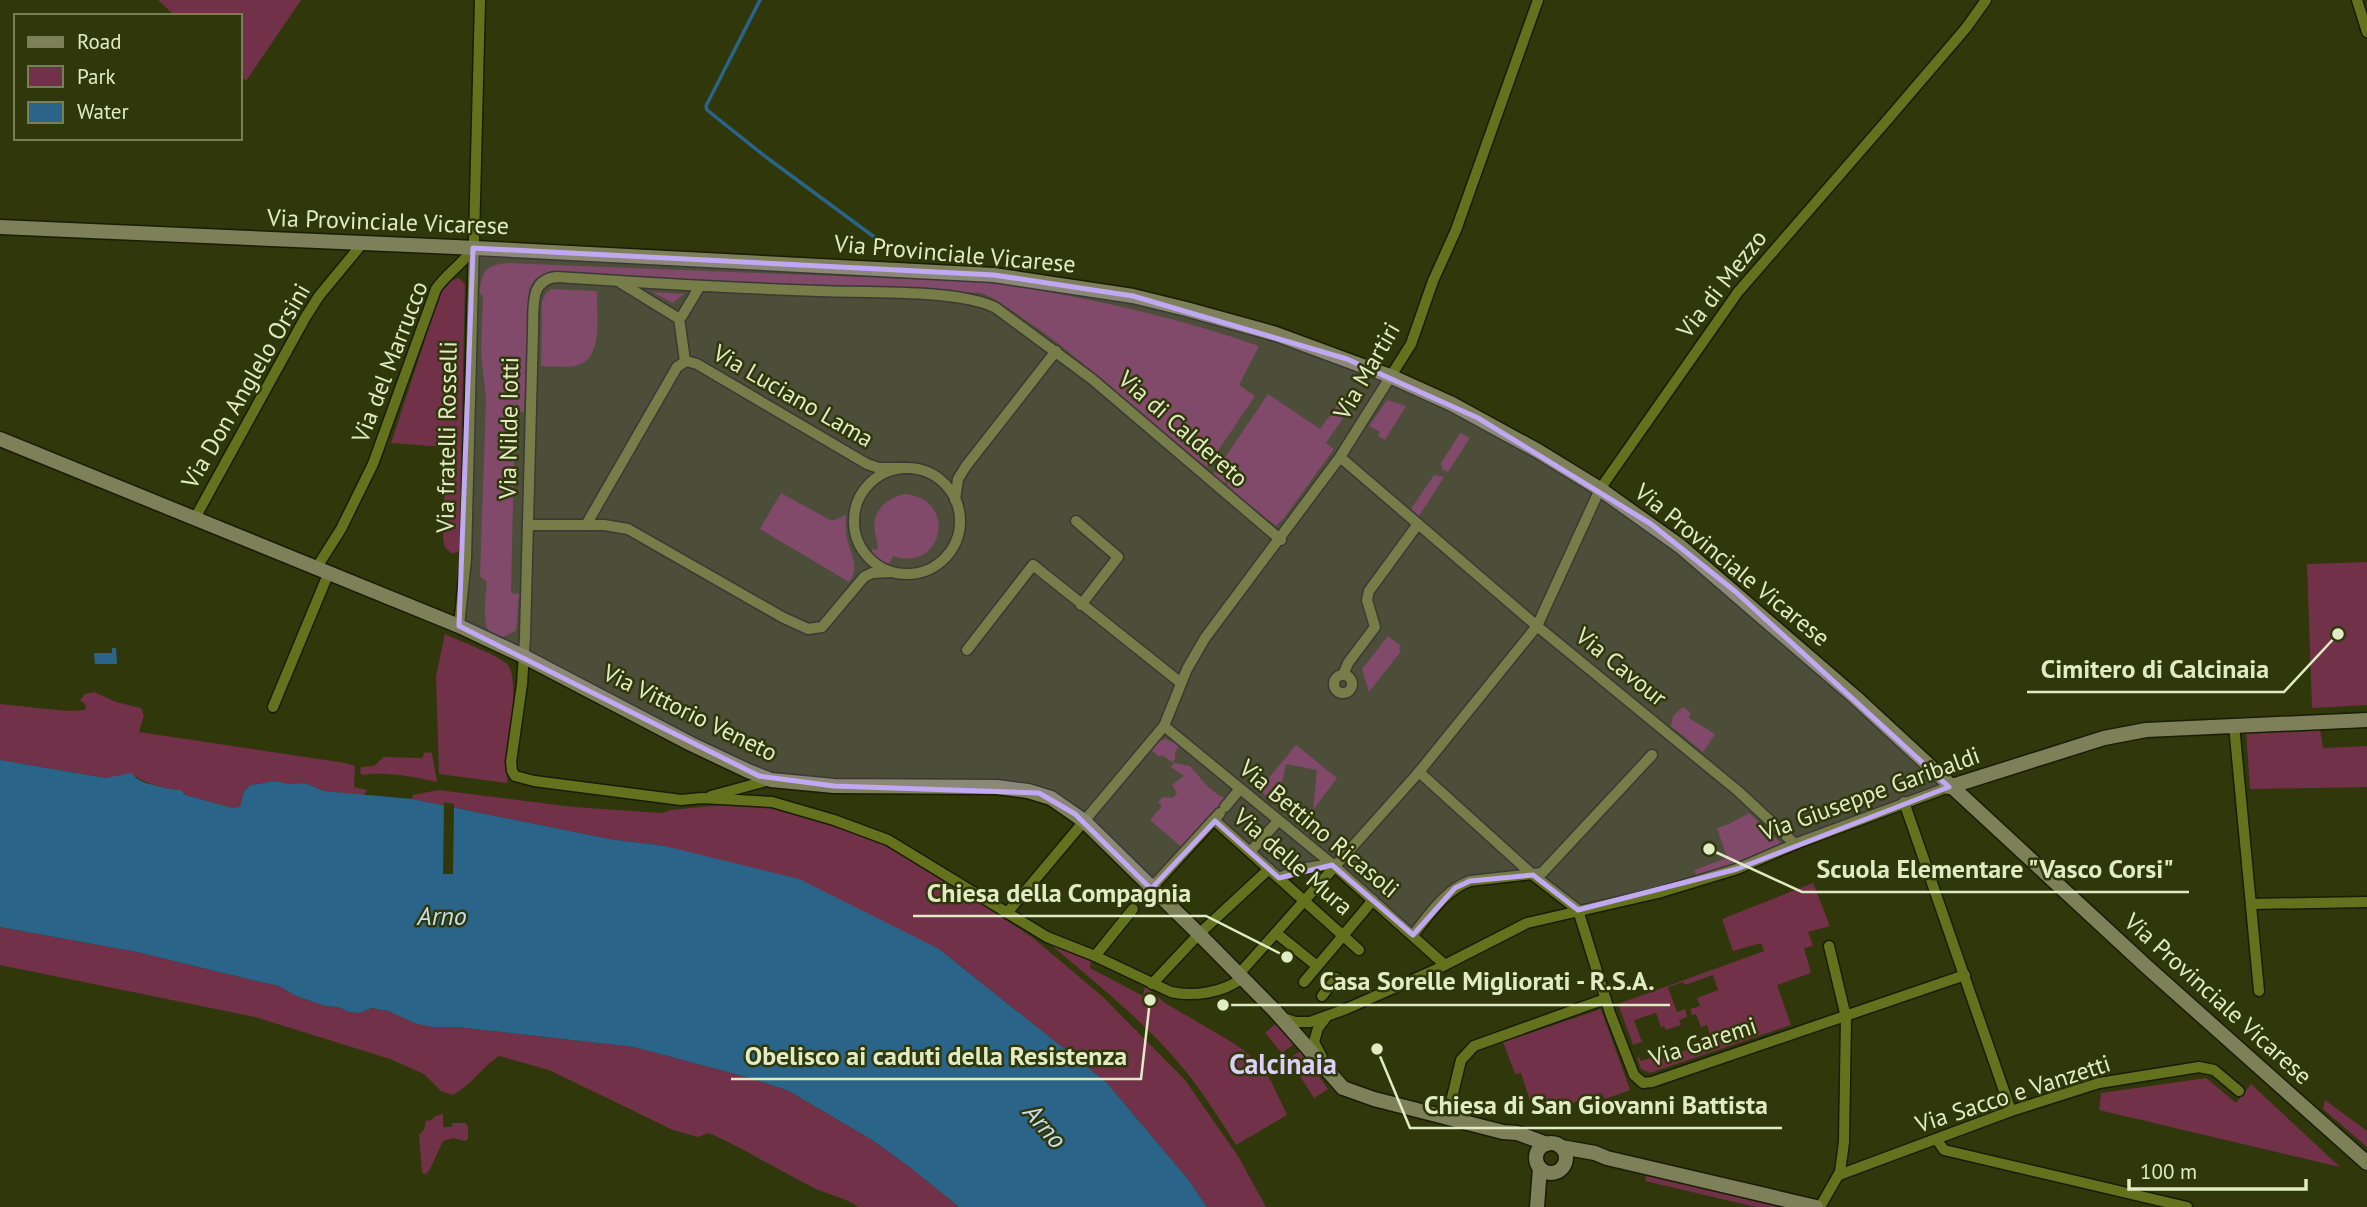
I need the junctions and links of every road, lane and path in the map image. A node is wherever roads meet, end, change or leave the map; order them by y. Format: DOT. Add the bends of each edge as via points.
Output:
graph roads {
  1 [pos="480,0"];
  2 [pos="1538,0"];
  3 [pos="1986,0"];
  4 [pos="2357,0"];
  5 [pos="2367,32"];
  6 [pos="0,227"];
  7 [pos="362,244"];
  8 [pos="473,248"];
  9 [pos="619,281"];
  10 [pos="700,286"];
  11 [pos="679,318"];
  12 [pos="1056,351"];
  13 [pos="685,361"];
  14 [pos="1391,376"];
  15 [pos="0,439"];
  16 [pos="1340,457"];
  17 [pos="966,466"];
  18 [pos="905,468"];
  19 [pos="919,470"];
  20 [pos="1601,489"];
  21 [pos="956,502"];
  22 [pos="195,518"];
  23 [pos="1076,521"];
  24 [pos="1418,524"];
  25 [pos="528,525"];
  26 [pos="586,525"];
  27 [pos="1281,540"];
  28 [pos="323,570"];
  29 [pos="891,572"];
  30 [pos="1081,605"];
  31 [pos="459,626"];
  32 [pos="1537,626"];
  33 [pos="967,650"];
  34 [pos="523,656"];
  35 [pos="1343,676"];
  36 [pos="1181,683"];
  37 [pos="273,707"];
  38 [pos="2367,720"];
  39 [pos="2234,725"];
  40 [pos="1164,726"];
  41 [pos="1652,755"];
  42 [pos="1419,772"];
  43 [pos="771,780"];
  44 [pos="1949,787"];
  45 [pos="1239,789"];
  46 [pos="702,799"];
  47 [pos="1904,803"];
  48 [pos="1220,814"];
  49 [pos="1084,821"];
  50 [pos="1278,821"];
  51 [pos="1795,845"];
  52 [pos="1250,852"];
  53 [pos="1334,866"];
  54 [pos="1269,869"];
  55 [pos="1533,875"];
  56 [pos="1279,878"];
  57 [pos="1148,892"];
  58 [pos="1373,900"];
  59 [pos="1306,901"];
  60 [pos="2367,902"];
  61 [pos="2251,904"];
  62 [pos="1133,909"];
  63 [pos="1578,910"];
  64 [pos="1007,913"];
  65 [pos="1276,933"];
  66 [pos="1199,934"];
  67 [pos="1413,934"];
  68 [pos="1345,935"];
  69 [pos="1829,946"];
  70 [pos="1359,950"];
  71 [pos="1095,956"];
  72 [pos="1445,965"];
  73 [pos="1317,967"];
  74 [pos="1965,975"];
  75 [pos="1240,976"];
  76 [pos="1336,978"];
  77 [pos="1304,982"];
  78 [pos="1152,984"];
  79 [pos="2259,991"];
  80 [pos="1322,996"];
  81 [pos="1605,999"];
  82 [pos="1329,1014"];
  83 [pos="1281,1017"];
  84 [pos="1846,1017"];
  85 [pos="1332,1076"];
  86 [pos="2239,1091"];
  87 [pos="2011,1111"];
  88 [pos="1447,1118"];
  89 [pos="1503,1132"];
  90 [pos="1937,1140"];
  91 [pos="1554,1146"];
  92 [pos="1607,1158"];
  93 [pos="1538,1162"];
  94 [pos="2367,1163"];
  95 [pos="1560,1168"];
  96 [pos="1839,1175"];
  97 [pos="1537,1207"];
  98 [pos="1818,1207"];
  99 [pos="2187,1207"];
  1 -- 8 [label="street"];
  2 -- 14 [label="street, Via Martiri" via="1456,230 1414,337"];
  3 -- 20 [label="street, Via di Mezzo" via="1738,292"];
  4 -- 5 [label="street"];
  6 -- 7 [label="main road, Via Provinciale Vicarese"];
  7 -- 8 [label="main road, Via Provinciale Vicarese"];
  7 -- 22 [label="street, Via Don Anglelo Orsini" via="305,318"];
  8 -- 14 [label="main road, Via Provinciale Vicarese" via="927,270 1058,283 1237,322"];
  8 -- 28 [label="street, Via del Marrucco" via="436,289 373,464"];
  8 -- 31 [label="street, Via fratelli Rosselli" via="466,559"];
  9 -- 10 [label="street, Via Nilde Iotti"];
  9 -- 11 [label="street, Via Nilde Iotti"];
  9 -- 25 [label="street, Via Nilde Iotti" via="550,277 536,289"];
  10 -- 11 [label="street"];
  10 -- 12 [label="street, Via Nilde Iotti" via="979,300"];
  11 -- 13 [label="street"];
  12 -- 17 [label="street"];
  12 -- 27 [label="street, Via di Caldereto"];
  13 -- 18 [label="street, Via Luciano Lama" via="867,464"];
  13 -- 26 [label="street, Via Luciano Lama" via="677,367"];
  14 -- 16 [label="street, Via Martiri"];
  14 -- 20 [label="main road, Via Provinciale Vicarese" via="1478,418"];
  15 -- 22 [label="main road"];
  16 -- 24 [label="street, Via Cavour"];
  16 -- 27 [label="street, Via Martiri"];
  17 -- 19 [label="street" via="949,474"];
  17 -- 21 [label="street" via="956,487"];
  18 -- 19 [label="street"];
  18 -- 29 [label="street" via="872,481 854,515 860,547 874,563"];
  19 -- 21 [label="street" via="942,482"];
  20 -- 32 [label="street, Via di Mezzo"];
  20 -- 44 [label="main road, Via Provinciale Vicarese" via="1736,592"];
  21 -- 29 [label="street" via="959,533 946,557 920,572"];
  22 -- 28 [label="main road"];
  23 -- 30 [label="street" via="1118,557"];
  24 -- 32 [label="street, Via Cavour"];
  24 -- 35 [label="street" via="1369,591 1375,627"];
  25 -- 26 [label="street"];
  25 -- 34 [label="street, Via Nilde Iotti"];
  26 -- 29 [label="street" via="628,529 808,629 822,627 864,577"];
  27 -- 36 [label="street, Via Martiri" via="1205,638"];
  28 -- 31 [label="main road"];
  28 -- 37 [label="street"];
  30 -- 33 [label="street" via="1033,565"];
  30 -- 36 [label="street"];
  31 -- 34 [label="main road"];
  32 -- 42 [label="street, Via di Mezzo"];
  32 -- 51 [label="street, Via Cavour" via="1728,783"];
  34 -- 43 [label="main road, Via Vittorio Veneto" via="691,744"];
  34 -- 46 [label="street, Via Nilde Iotti" via="511,762 515,776 663,798"];
  36 -- 40 [label="street, Via Martiri"];
  38 -- 39 [label="main road, Via Giuseppe Garibaldi"];
  39 -- 44 [label="main road, Via Giuseppe Garibaldi" via="2123,734"];
  39 -- 61 [label="street"];
  40 -- 45 [label="street, Via Bettino Ricasoli"];
  40 -- 49 [label="street, Via Martiri"];
  41 -- 55 [label="street" via="1542,873"];
  42 -- 53 [label="street, Via di Mezzo"];
  42 -- 55 [label="street"];
  43 -- 46 [label="street"];
  43 -- 49 [label="main road, Via Vittorio Veneto" via="834,786 1013,789 1040,793"];
  44 -- 47 [label="street, Via Giuseppe Garibaldi"];
  44 -- 94 [label="main road, Via Provinciale Vicarese"];
  45 -- 48 [label="street"];
  45 -- 50 [label="street, Via Bettino Ricasoli"];
  46 -- 64 [label="street" via="772,803 869,832"];
  47 -- 51 [label="street, Via Giuseppe Garibaldi"];
  47 -- 74 [label="street"];
  48 -- 52 [label="street, Via delle Mura"];
  48 -- 57 [label="street"];
  49 -- 57 [label="main road, Via Vittorio Veneto"];
  49 -- 64 [label="street, Via Martiri"];
  50 -- 52 [label="street"];
  50 -- 53 [label="street, Via Bettino Ricasoli"];
  51 -- 63 [label="street, Via Giuseppe Garibaldi" via="1658,893"];
  52 -- 54 [label="street, Via delle Mura"];
  53 -- 56 [label="street" via="1299,869"];
  53 -- 58 [label="street, Via Bettino Ricasoli"];
  53 -- 59 [label="street, Via di Mezzo"];
  54 -- 56 [label="street, Via delle Mura"];
  54 -- 66 [label="street"];
  55 -- 63 [label="street"];
  55 -- 67 [label="street" via="1461,884"];
  56 -- 59 [label="street, Via delle Mura"];
  57 -- 66 [label="main road, Via Vittorio Veneto"];
  58 -- 67 [label="street, Via Bettino Ricasoli"];
  58 -- 68 [label="street"];
  59 -- 65 [label="street, Via di Mezzo"];
  59 -- 68 [label="street, Via delle Mura"];
  60 -- 61 [label="street"];
  61 -- 79 [label="street"];
  62 -- 71 [label="street"];
  63 -- 72 [label="street, Via Giuseppe Garibaldi" via="1527,923"];
  63 -- 81 [label="street, Via Garemi"];
  64 -- 71 [label="street" via="1047,937"];
  65 -- 73 [label="street"];
  65 -- 75 [label="street, Via di Mezzo"];
  66 -- 75 [label="main road, Via Vittorio Veneto"];
  66 -- 78 [label="street"];
  67 -- 72 [label="street, Via Bettino Ricasoli"];
  68 -- 70 [label="street, Via delle Mura"];
  68 -- 73 [label="street"];
  69 -- 84 [label="street"];
  71 -- 78 [label="street"];
  72 -- 82 [label="street, Via Giuseppe Garibaldi"];
  73 -- 77 [label="street"];
  74 -- 84 [label="street"];
  74 -- 87 [label="street"];
  75 -- 78 [label="street" via="1224,988 1194,994"];
  75 -- 83 [label="main road, Via Vittorio Veneto"];
  76 -- 80 [label="street"];
  81 -- 84 [label="street, Via Garemi" via="1634,1075 1643,1083"];
  81 -- 88 [label="street" via="1474,1046 1461,1060"];
  82 -- 83 [label="street, Via Giuseppe Garibaldi" via="1303,1023"];
  82 -- 85 [label="street" via="1314,1042"];
  83 -- 85 [label="main road, Via Vittorio Veneto"];
  84 -- 96 [label="street" via="1844,1142"];
  85 -- 88 [label="main road, Via Vittorio Veneto" via="1348,1091"];
  86 -- 87 [label="street, Via Sacco e Vanzetti" via="2214,1070 2199,1067 2099,1083"];
  87 -- 90 [label="street, Via Sacco e Vanzetti"];
  88 -- 89 [label="main road, Via Vittorio Veneto"];
  89 -- 91 [label="main road, Via Vittorio Veneto"];
  89 -- 93 [label="main road" via="1524,1143"];
  90 -- 96 [label="street, Via Sacco e Vanzetti"];
  90 -- 99 [label="street" via="1944,1150"];
  91 -- 92 [label="main road, Via Vittorio Veneto"];
  91 -- 93 [label="main road" via="1540,1149"];
  91 -- 95 [label="main road" via="1566,1156"];
  92 -- 95 [label="main road" via="1578,1157"];
  92 -- 98 [label="main road"];
  93 -- 95 [label="main road" via="1548,1172"];
  93 -- 97 [label="main road"];
  95 -- 97 [label="main road"];
  96 -- 98 [label="street"];
}
